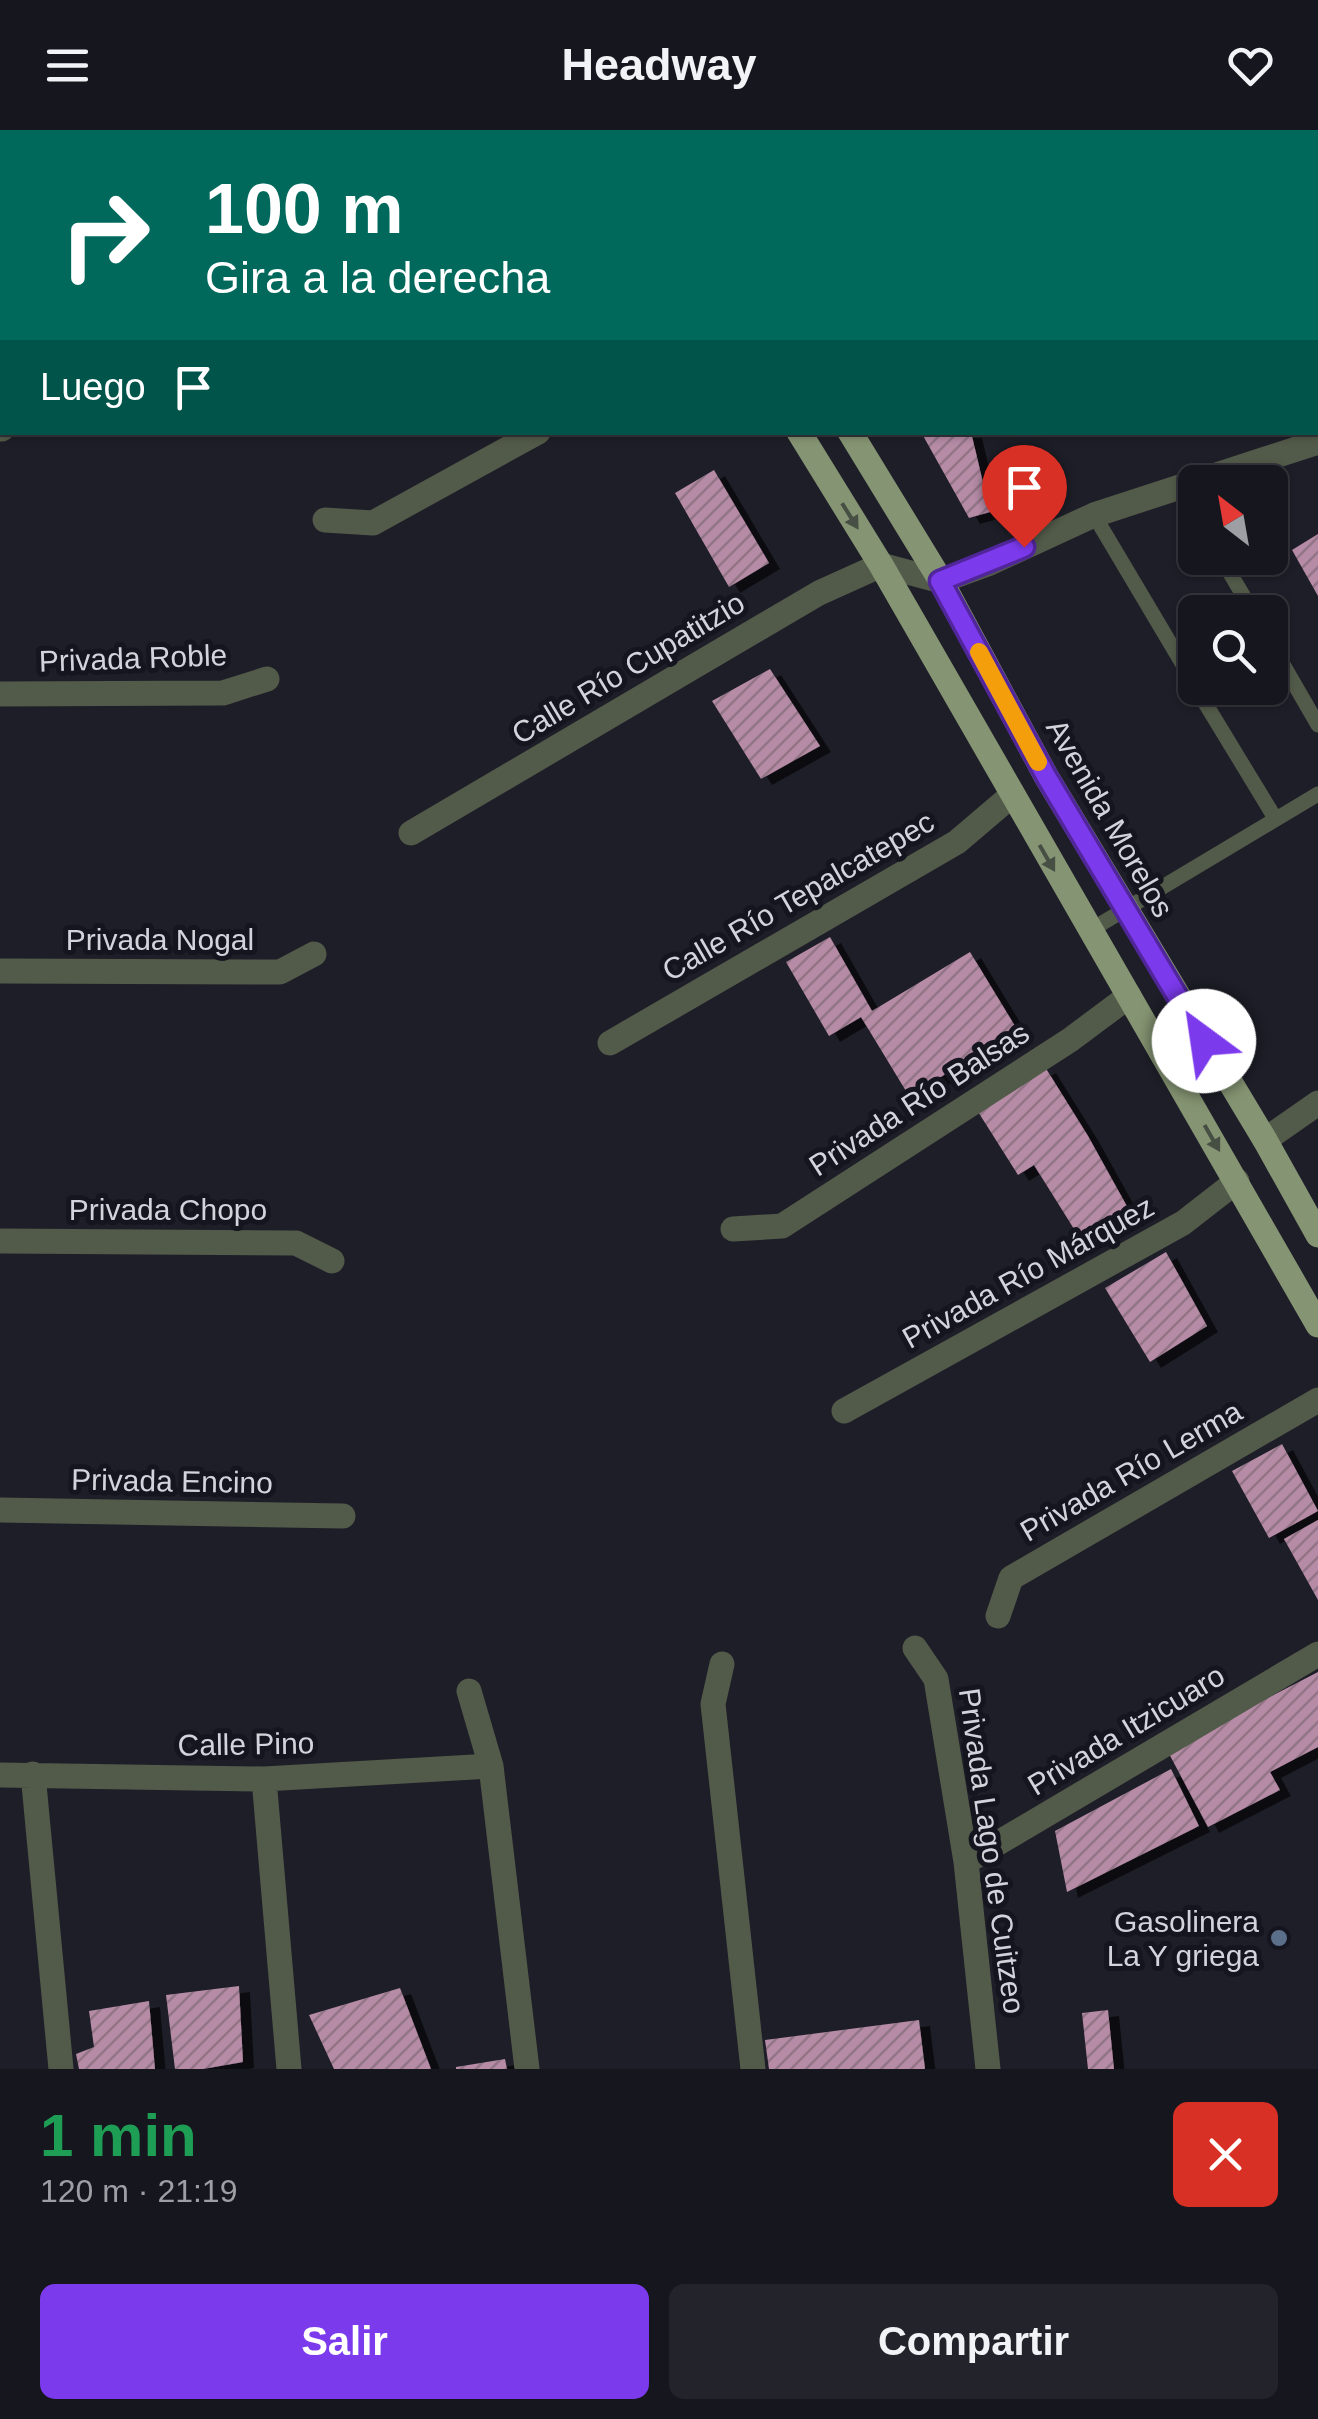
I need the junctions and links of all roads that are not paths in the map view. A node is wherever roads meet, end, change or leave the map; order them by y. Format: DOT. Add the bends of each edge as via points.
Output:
graph roads {
  1 [pos="533,435"];
  2 [pos="802,435"];
  3 [pos="852,435"];
  4 [pos="1318,442"];
  5 [pos="1245,465"];
  6 [pos="1178,486"];
  7 [pos="1094,515"];
  8 [pos="325,520"];
  9 [pos="880,565"];
  10 [pos="940,581"];
  11 [pos="1178,656"];
  12 [pos="1288,673"];
  13 [pos="267,679"];
  14 [pos="0,694"];
  15 [pos="1207,705"];
  16 [pos="1318,724"];
  17 [pos="1318,794"];
  18 [pos="1011,796"];
  19 [pos="1274,818"];
  20 [pos="412,833"];
  21 [pos="1124,908"];
  22 [pos="1089,931"];
  23 [pos="314,954"];
  24 [pos="0,971"];
  25 [pos="1130,996"];
  26 [pos="610,1043"];
  27 [pos="1318,1104"];
  28 [pos="1265,1140"];
  29 [pos="1237,1180"];
  30 [pos="733,1229"];
  31 [pos="1318,1235"];
  32 [pos="0,1241"];
  33 [pos="332,1261"];
  34 [pos="1318,1326"];
  35 [pos="1318,1400"];
  36 [pos="844,1411"];
  37 [pos="0,1510"];
  38 [pos="342,1516"];
  39 [pos="998,1616"];
  40 [pos="914,1648"];
  41 [pos="1318,1654"];
  42 [pos="722,1664"];
  43 [pos="469,1691"];
  44 [pos="491,1766"];
  45 [pos="33,1774"];
  46 [pos="0,1775"];
  47 [pos="264,1779"];
  48 [pos="966,1862"];
  49 [pos="61,2069"];
  50 [pos="289,2069"];
  51 [pos="527,2069"];
  52 [pos="753,2069"];
  53 [pos="988,2069"];
  1 -- 8 [label="street" via="373,523"];
  2 -- 9 [label="main road, one-way"];
  3 -- 10 [label="main road, Avenida Morelos"];
  4 -- 5 [label="street"];
  6 -- 7 [label="street"];
  7 -- 10 [label="street"];
  7 -- 11 [label="lane"];
  9 -- 10 [label="street"];
  9 -- 18 [label="main road"];
  9 -- 20 [label="street, Calle Río Cupatitzio" via="819,593"];
  10 -- 21 [label="main road, Avenida Morelos"];
  12 -- 16 [label="lane"];
  13 -- 14 [label="street, Privada Roble" via="223,693"];
  15 -- 19 [label="lane"];
  17 -- 19 [label="lane"];
  18 -- 22 [label="main road, one-way"];
  18 -- 26 [label="street, Calle Río Tepalcatepec" via="957,842"];
  19 -- 21 [label="lane"];
  21 -- 22 [label="lane"];
  21 -- 28 [label="main road, Avenida Morelos"];
  22 -- 25 [label="main road"];
  23 -- 24 [label="street, Privada Nogal" via="280,972"];
  25 -- 29 [label="main road, one-way"];
  25 -- 30 [label="street, Privada Río Balsas" via="782,1226"];
  27 -- 28 [label="street"];
  28 -- 31 [label="main road, Avenida Morelos"];
  29 -- 34 [label="main road"];
  29 -- 36 [label="street, Privada Río Márquez" via="1183,1222"];
  32 -- 33 [label="street, Privada Chopo" via="296,1242"];
  35 -- 39 [label="street, Privada Río Lerma" via="1011,1578"];
  37 -- 38 [label="street, Privada Encino"];
  40 -- 48 [label="street, Privada Lago de Cuitzeo" via="936,1679"];
  41 -- 48 [label="street, Privada Itzicuaro"];
  42 -- 52 [label="street" via="713,1704"];
  43 -- 44 [label="street"];
  44 -- 47 [label="street, Calle Pino"];
  44 -- 51 [label="street"];
  45 -- 46 [label="street, Calle Pino"];
  45 -- 47 [label="street, Calle Pino"];
  45 -- 49 [label="street"];
  47 -- 50 [label="street"];
  48 -- 53 [label="street, Privada Lago de Cuitzeo"];
}
